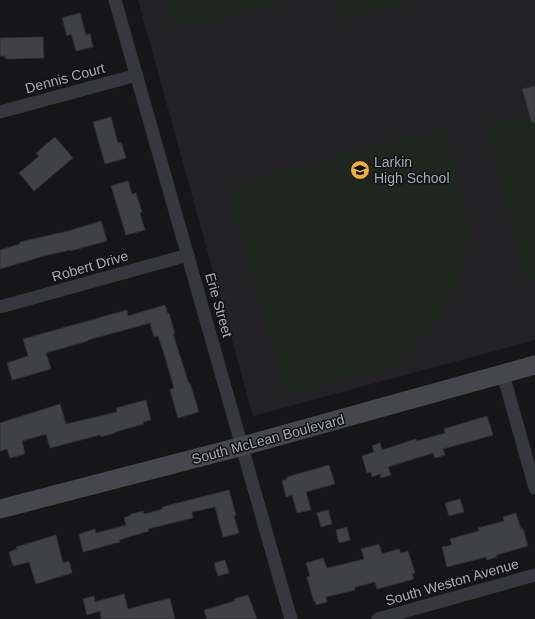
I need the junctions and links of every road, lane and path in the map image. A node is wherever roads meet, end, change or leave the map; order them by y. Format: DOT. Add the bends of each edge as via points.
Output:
graph roads {
  1 [pos="116,0"];
  2 [pos="137,74"];
  3 [pos="0,112"];
  4 [pos="188,255"];
  5 [pos="0,307"];
  6 [pos="535,365"];
  7 [pos="503,374"];
  8 [pos="243,446"];
  9 [pos="535,488"];
  10 [pos="0,509"];
  11 [pos="535,575"];
  12 [pos="291,619"];
  13 [pos="378,619"];
  1 -- 2 [label="street, Erie Street"];
  2 -- 3 [label="street, Dennis Court"];
  2 -- 4 [label="street, Erie Street"];
  4 -- 5 [label="street, Robert Drive"];
  4 -- 8 [label="street, Erie Street"];
  6 -- 7 [label="main road, South McLean Boulevard"];
  7 -- 8 [label="main road, South McLean Boulevard"];
  7 -- 9 [label="street"];
  8 -- 10 [label="main road, South McLean Boulevard"];
  8 -- 12 [label="street, Erie Street"];
  11 -- 13 [label="street, South Weston Avenue"];
}
